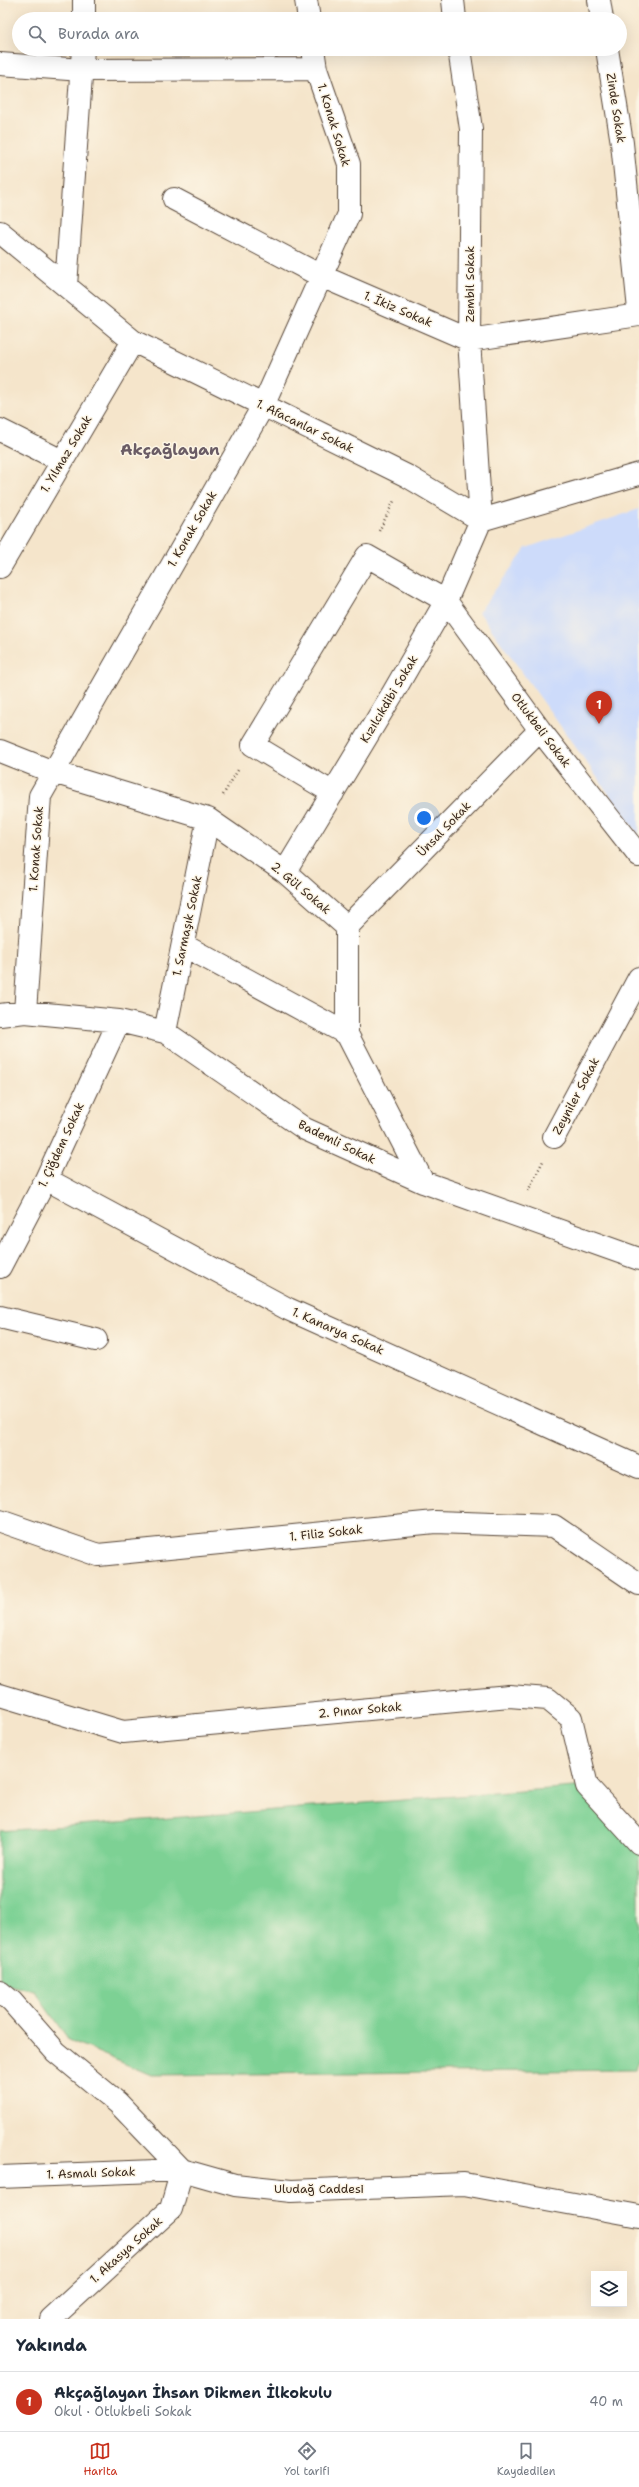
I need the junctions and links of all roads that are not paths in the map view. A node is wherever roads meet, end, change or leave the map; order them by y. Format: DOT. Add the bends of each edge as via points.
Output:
graph roads {
  1 [pos="84,0"];
  2 [pos="306,0"];
  3 [pos="453,0"];
  4 [pos="599,0"];
  5 [pos="84,12"];
  6 [pos="308,12"];
  7 [pos="454,12"];
  8 [pos="601,12"];
  9 [pos="83,56"];
  10 [pos="461,56"];
  11 [pos="608,56"];
  12 [pos="315,59"];
  13 [pos="0,64"];
  14 [pos="82,70"];
  15 [pos="174,199"];
  16 [pos="0,232"];
  17 [pos="321,276"];
  18 [pos="66,286"];
  19 [pos="639,310"];
  20 [pos="639,315"];
  21 [pos="469,340"];
  22 [pos="133,341"];
  23 [pos="263,406"];
  24 [pos="0,430"];
  25 [pos="62,461"];
  26 [pos="639,474"];
  27 [pos="481,520"];
  28 [pos="0,566"];
  29 [pos="446,601"];
  30 [pos="540,730"];
  31 [pos="0,751"];
  32 [pos="53,772"];
  33 [pos="333,793"];
  34 [pos="208,819"];
  35 [pos="639,856"];
  36 [pos="285,872"];
  37 [pos="347,927"];
  38 [pos="182,945"];
  39 [pos="639,978"];
  40 [pos="25,1012"];
  41 [pos="0,1015"];
  42 [pos="119,1021"];
  43 [pos="165,1032"];
  44 [pos="347,1034"];
  45 [pos="554,1137"];
  46 [pos="46,1179"];
  47 [pos="422,1182"];
  48 [pos="639,1259"];
  49 [pos="0,1267"];
  50 [pos="0,1317"];
  51 [pos="96,1340"];
  52 [pos="639,1467"];
  53 [pos="0,1521"];
  54 [pos="639,1584"];
  55 [pos="0,1695"];
  56 [pos="639,1843"];
  57 [pos="0,1992"];
  58 [pos="182,2170"];
  59 [pos="0,2177"];
  60 [pos="639,2216"];
  61 [pos="51,2319"];
  1 -- 5 [label="street"];
  2 -- 6 [label="street"];
  3 -- 7 [label="street"];
  4 -- 8 [label="street"];
  9 -- 14 [label="street"];
  10 -- 21 [label="street, Zembil Sokak" via="471,129"];
  11 -- 19 [label="street, Zinde Sokak" via="622,143"];
  12 -- 14 [label="street"];
  12 -- 17 [label="street, 1. Konak Sokak" via="349,164 349,214"];
  13 -- 14 [label="street"];
  14 -- 18 [label="street"];
  15 -- 17 [label="street, 1. İkiz Sokak"];
  16 -- 18 [label="street, 1. Afacanlar Sokak"];
  17 -- 21 [label="street, 1. İkiz Sokak"];
  17 -- 23 [label="street, 1. Konak Sokak"];
  18 -- 22 [label="street, 1. Afacanlar Sokak"];
  20 -- 21 [label="street"];
  21 -- 27 [label="street, Zembil Sokak"];
  22 -- 23 [label="street, 1. Afacanlar Sokak"];
  22 -- 25 [label="street, 1. Yılmaz Sokak"];
  23 -- 27 [label="street, 1. Afacanlar Sokak" via="407,476"];
  23 -- 32 [label="street, 1. Konak Sokak"];
  24 -- 25 [label="street"];
  25 -- 28 [label="street, 1. Yılmaz Sokak"];
  26 -- 27 [label="street"];
  27 -- 29 [label="street, Kızılcıkdibi Sokak"];
  29 -- 30 [label="street, Otlukbeli Sokak"];
  29 -- 33 [label="street, Kızılcıkdibi Sokak"];
  29 -- 33 [label="street" via="367,556 253,745"];
  30 -- 35 [label="street, Otlukbeli Sokak"];
  30 -- 37 [label="street, Ünsal Sokak"];
  31 -- 32 [label="street, 2. Gül Sokak"];
  32 -- 34 [label="street, 2. Gül Sokak"];
  32 -- 40 [label="street, 1. Konak Sokak" via="40,796"];
  33 -- 36 [label="street, Kızılcıkdibi Sokak"];
  34 -- 36 [label="street, 2. Gül Sokak"];
  34 -- 38 [label="street, 1. Sarmaşık Sokak"];
  36 -- 37 [label="street, 2. Gül Sokak"];
  37 -- 44 [label="street"];
  38 -- 43 [label="street, 1. Sarmaşık Sokak"];
  38 -- 44 [label="street"];
  39 -- 45 [label="street, Zeyniler Sokak"];
  40 -- 41 [label="street, Bademli Sokak"];
  40 -- 42 [label="street, Bademli Sokak"];
  42 -- 43 [label="street, Bademli Sokak"];
  42 -- 46 [label="street, 1. Çiğdem Sokak"];
  43 -- 47 [label="street, Bademli Sokak" via="305,1129"];
  44 -- 47 [label="street"];
  46 -- 49 [label="street, 1. Çiğdem Sokak"];
  46 -- 52 [label="street, 1. Kanarya Sokak" via="288,1309"];
  47 -- 48 [label="street, Bademli Sokak"];
  50 -- 51 [label="street"];
  53 -- 54 [label="street, 1. Filiz Sokak" via="98,1555 435,1522 554,1526"];
  55 -- 56 [label="street, 2. Pınar Sokak" via="123,1732 509,1696 548,1699 571,1718 587,1786"];
  57 -- 58 [label="street" via="56,2052 118,2103"];
  58 -- 59 [label="street, 1. Asmalı Sokak"];
  58 -- 60 [label="street, Uludağ Caddesi" via="235,2185 291,2191 464,2184"];
  58 -- 61 [label="street, 1. Akasya Sokak" via="171,2209"];
}
